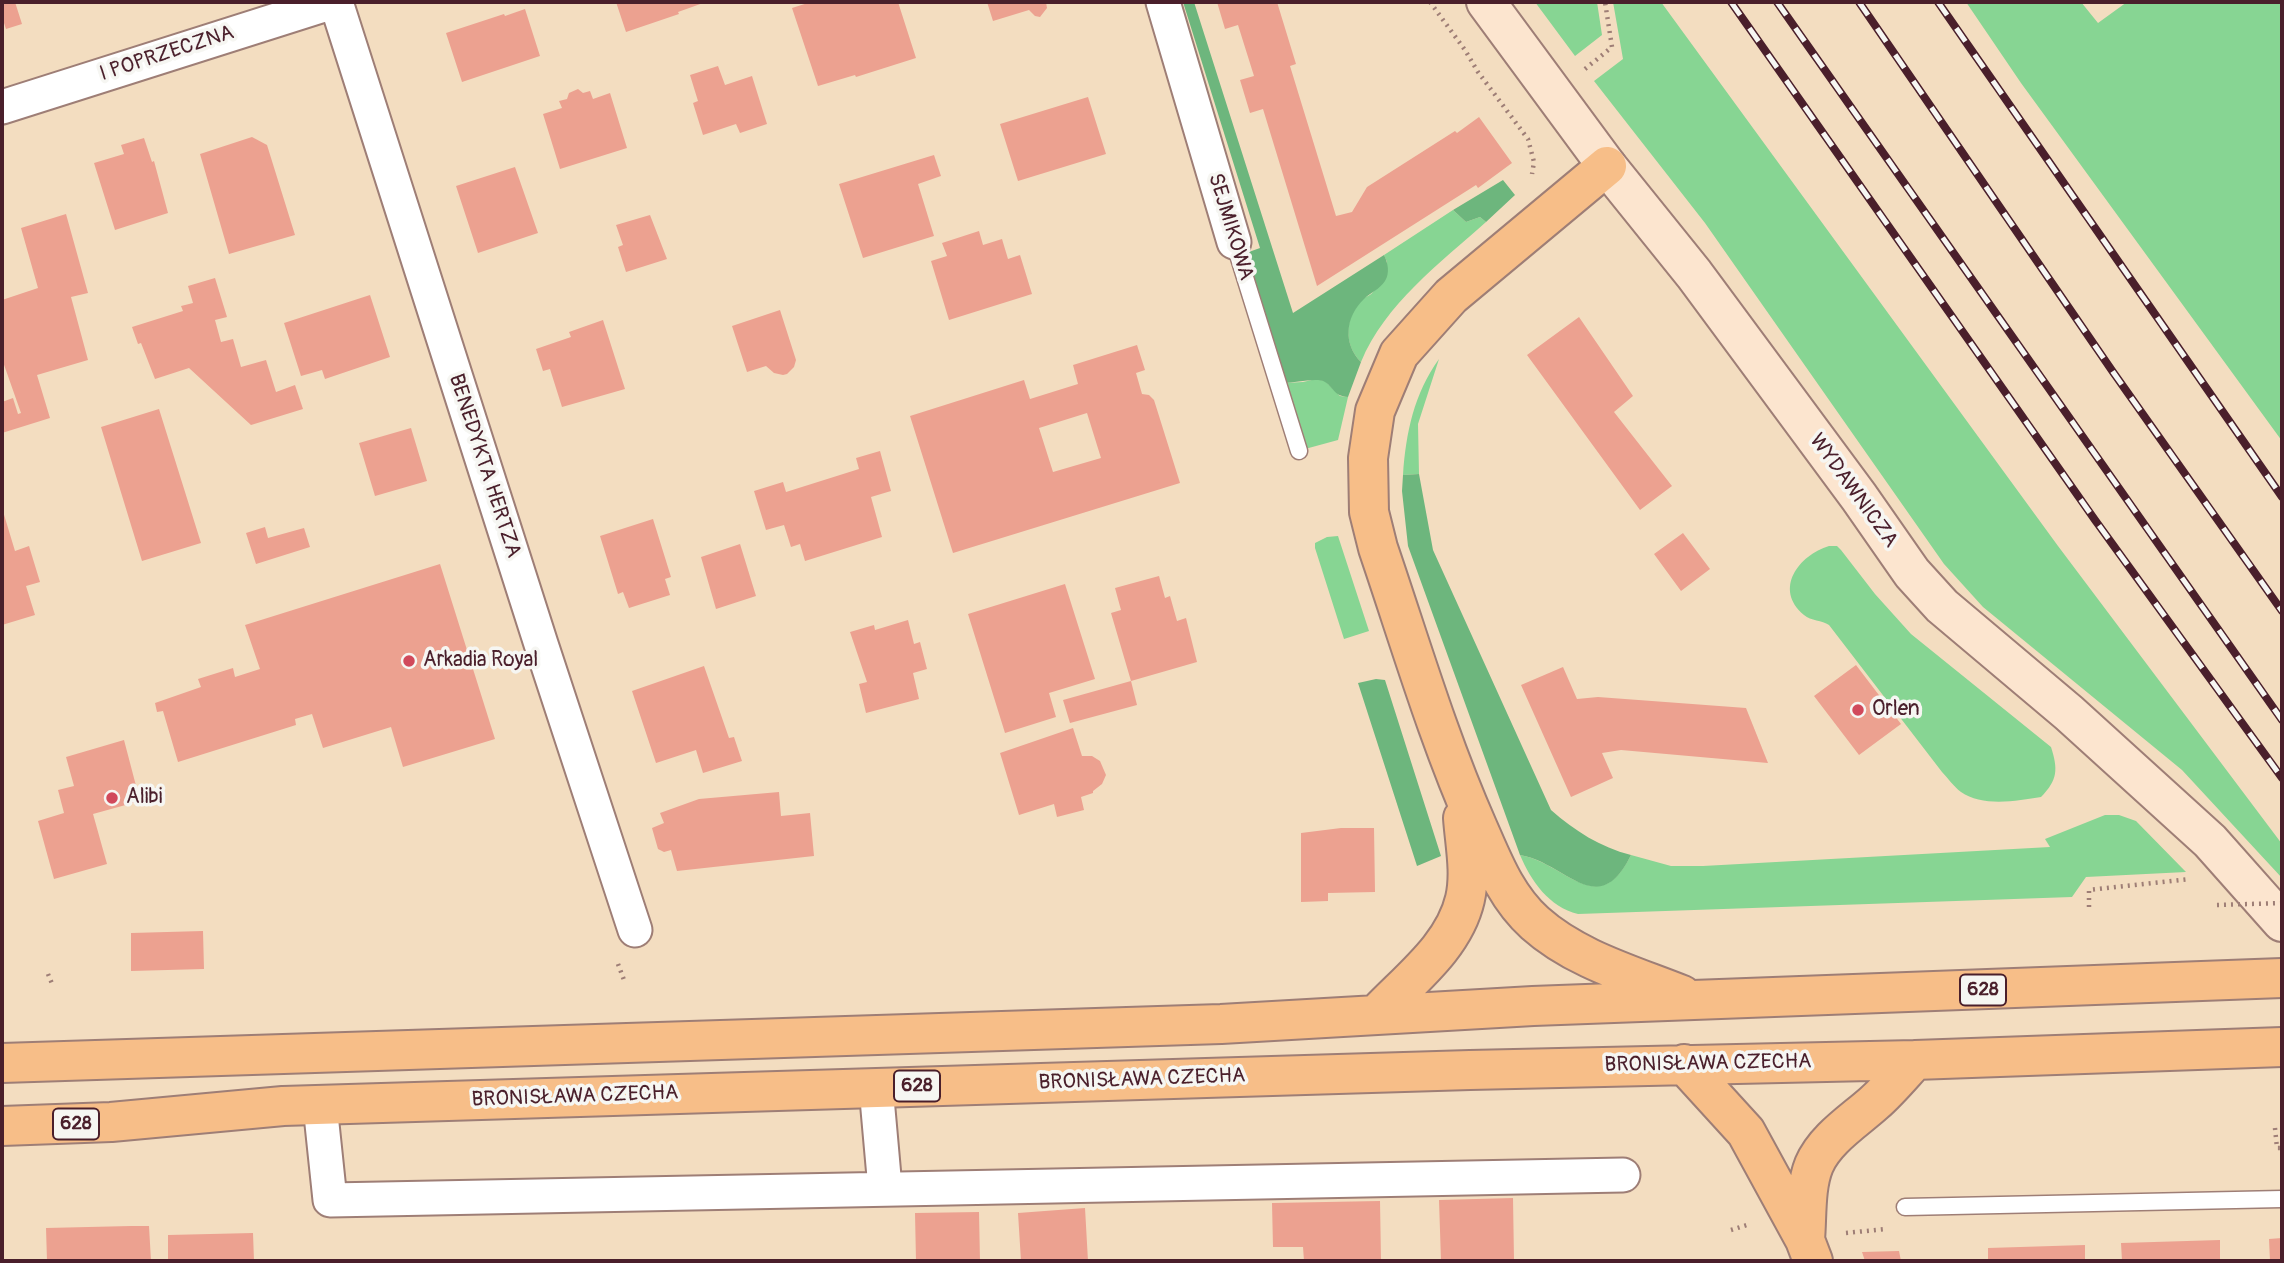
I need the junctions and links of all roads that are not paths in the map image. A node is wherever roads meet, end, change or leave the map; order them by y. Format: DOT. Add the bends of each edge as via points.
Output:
graph roads {
  1 [pos="334,2"];
  2 [pos="1163,2"];
  3 [pos="1486,2"];
  4 [pos="2,107"];
  5 [pos="1607,166"];
  6 [pos="1234,242"];
  7 [pos="1299,451"];
  8 [pos="1459,785"];
  9 [pos="2282,922"];
  10 [pos="635,930"];
  11 [pos="2276,978"];
  12 [pos="1697,1001"];
  13 [pos="1377,1014"];
  14 [pos="2282,1046"];
  15 [pos="1915,1060"];
  16 [pos="2,1063"];
  17 [pos="1684,1064"];
  18 [pos="876,1087"];
  19 [pos="320,1105"];
  20 [pos="2,1126"];
  21 [pos="1623,1175"];
  22 [pos="885,1188"];
  23 [pos="2282,1199"];
  24 [pos="1905,1208"];
  25 [pos="1819,1245"];
  1 -- 4 [label="street, I POPRZECZNA"];
  1 -- 10 [label="street, BENEDYKTA HERTZA"];
  2 -- 6 [label="street, SEJMIKOWA"];
  3 -- 5 [label="main road, WYDAWNICZA"];
  5 -- 8 [label="main road" via="1451,296 1399,354 1375,411 1368,458 1372,524"];
  5 -- 9 [label="main road, WYDAWNICZA" via="1694,274 1912,573 1942,607 2210,841"];
  6 -- 7 [label="lane, SEJMIKOWA"];
  8 -- 12 [label="main road" via="1502,881 1535,923 1581,954"];
  8 -- 13 [label="main road" via="1468,870 1465,900 1438,951"];
  11 -- 12 [label="main road, 628"];
  12 -- 13 [label="main road, 628"];
  13 -- 16 [label="main road, 628" via="1208,1024"];
  14 -- 15 [label="main road, BRONISŁAWA CZECHA / 628"];
  15 -- 17 [label="main road, BRONISŁAWA CZECHA / 628"];
  15 -- 25 [label="main road" via="1820,1154 1810,1182"];
  17 -- 18 [label="main road, BRONISŁAWA CZECHA / 628"];
  17 -- 25 [label="main road" via="1746,1132"];
  18 -- 19 [label="main road, BRONISŁAWA CZECHA / 628"];
  18 -- 22 [label="street"];
  19 -- 20 [label="main road, BRONISŁAWA CZECHA / 628"];
  19 -- 22 [label="street" via="330,1199"];
  21 -- 22 [label="street"];
  23 -- 24 [label="lane"];
}
